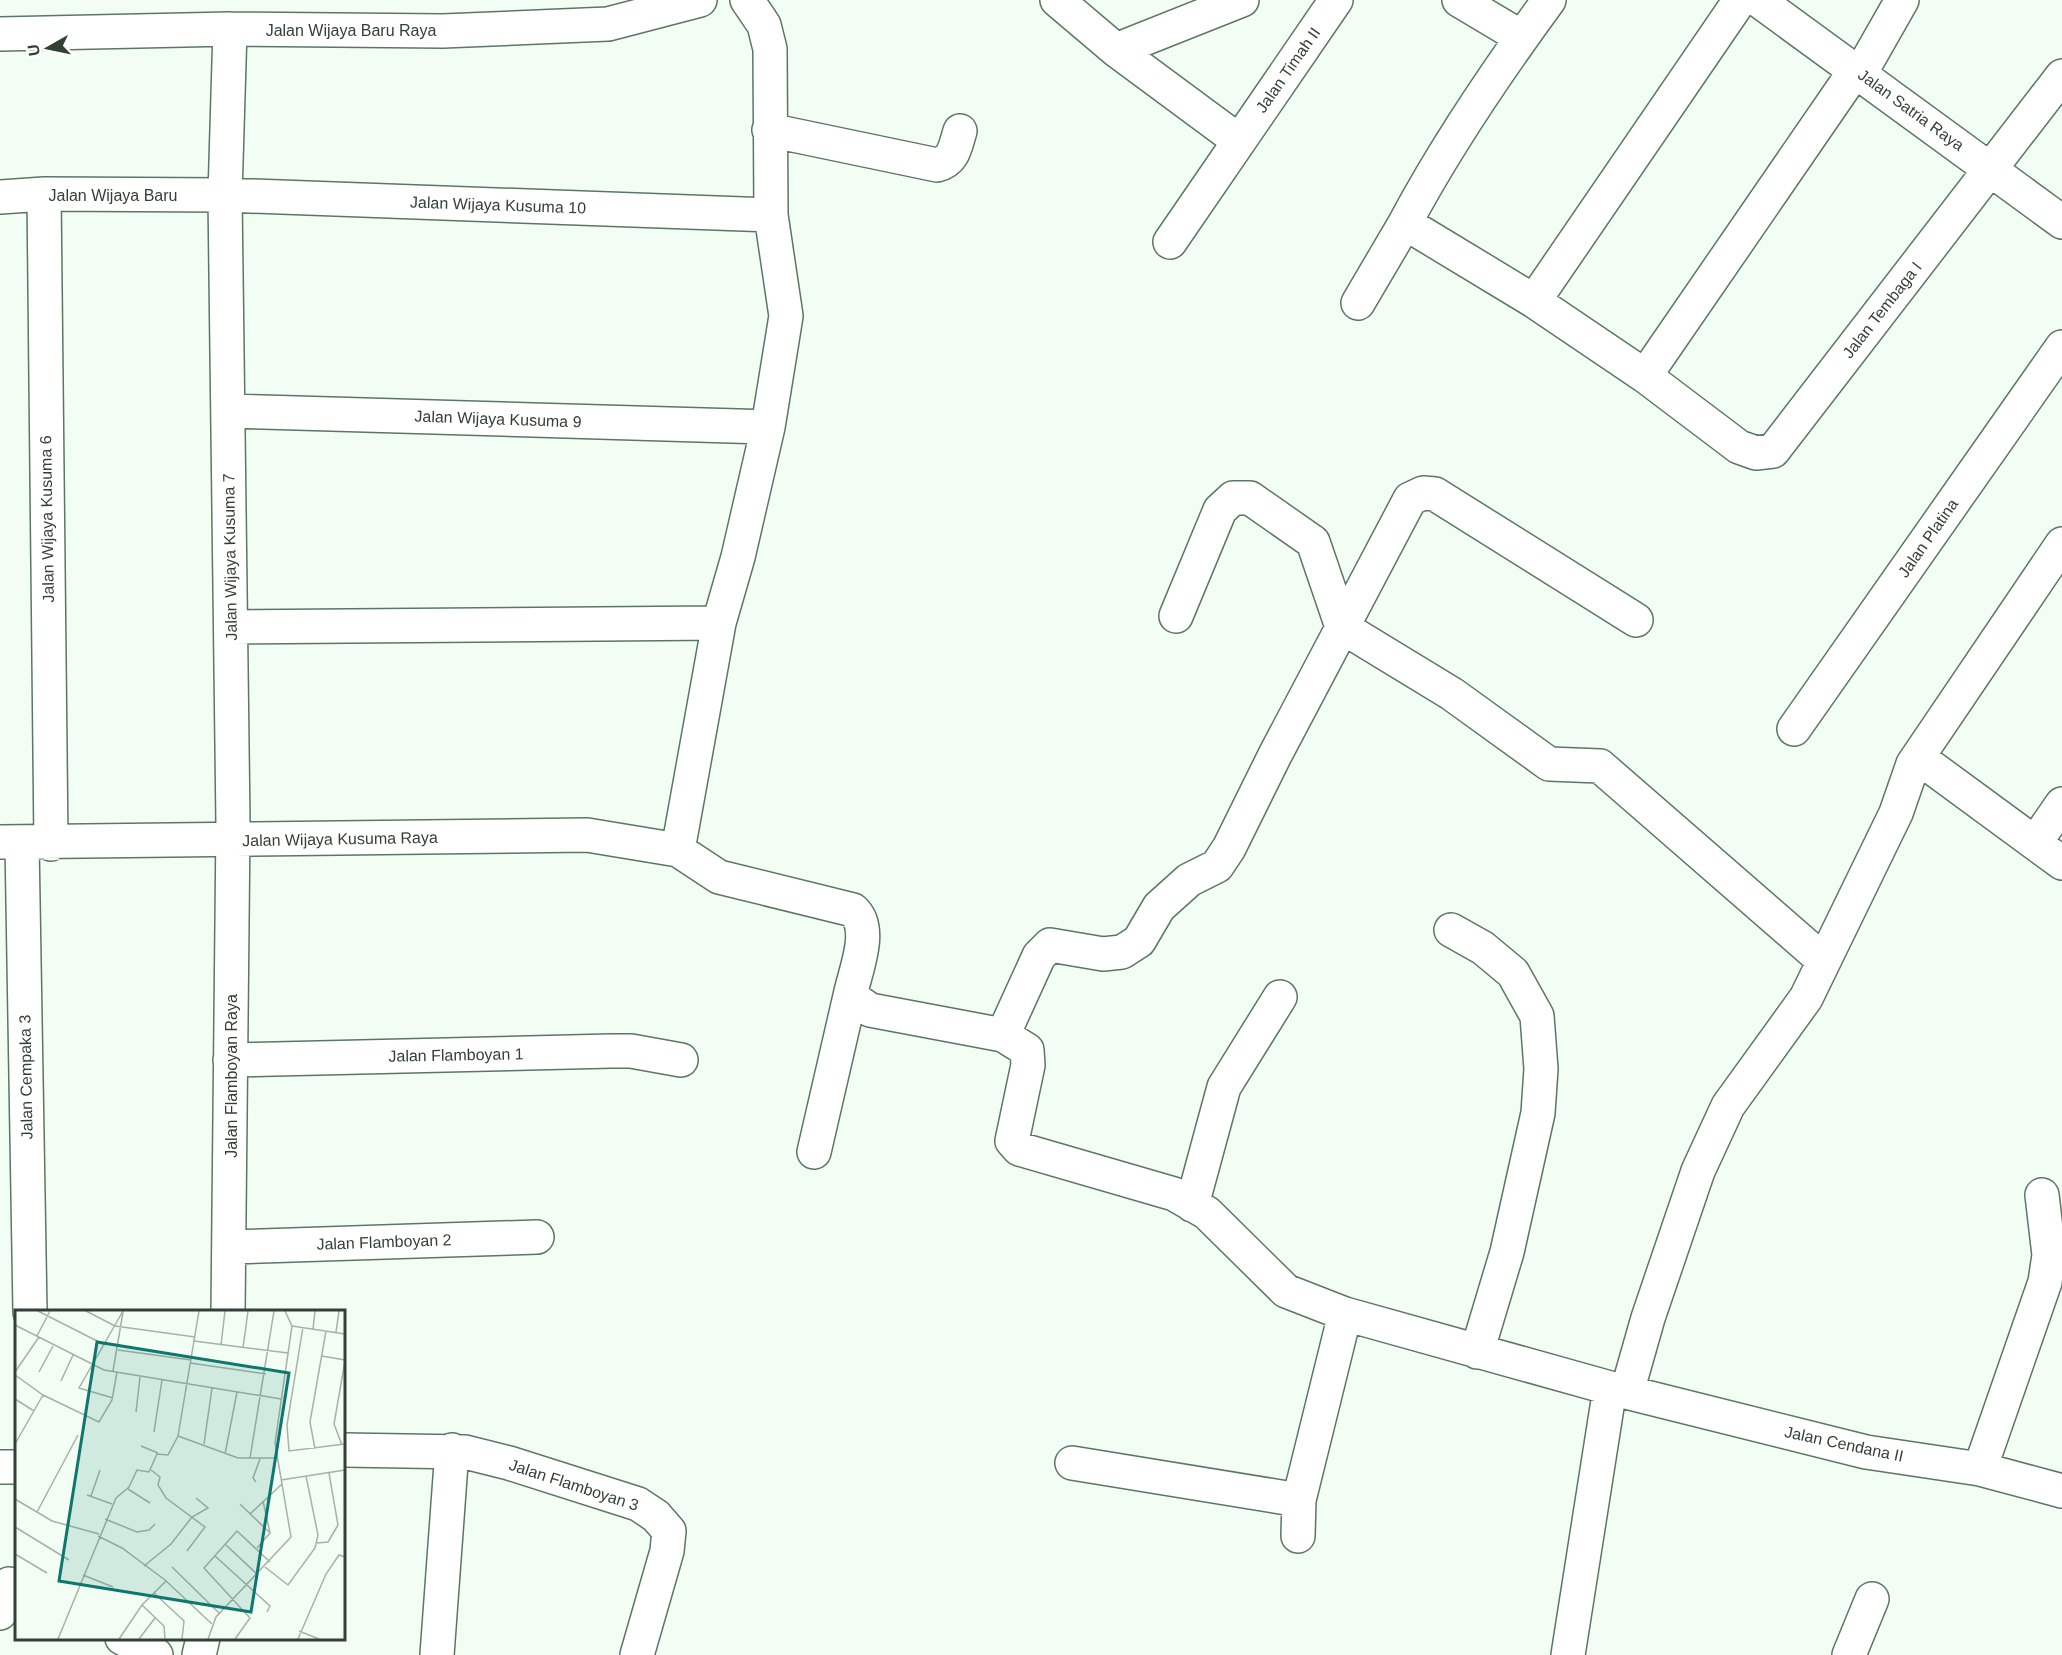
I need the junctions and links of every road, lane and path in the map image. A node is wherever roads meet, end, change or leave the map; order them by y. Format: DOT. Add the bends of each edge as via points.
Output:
graph roads {
  1 [pos="700,0"];
  2 [pos="747,0"];
  3 [pos="1057,0"];
  4 [pos="1242,0"];
  5 [pos="1336,0"];
  6 [pos="1459,0"];
  7 [pos="1549,0"];
  8 [pos="1740,0"];
  9 [pos="1758,0"];
  10 [pos="1902,0"];
  11 [pos="230,29"];
  12 [pos="0,34"];
  13 [pos="1521,37"];
  14 [pos="1116,50"];
  15 [pos="1861,72"];
  16 [pos="2062,76"];
  17 [pos="769,130"];
  18 [pos="960,131"];
  19 [pos="1239,141"];
  20 [pos="1990,168"];
  21 [pos="44,194"];
  22 [pos="225,195"];
  23 [pos="0,197"];
  24 [pos="771,215"];
  25 [pos="2062,222"];
  26 [pos="1405,223"];
  27 [pos="1170,242"];
  28 [pos="1534,301"];
  29 [pos="1359,303"];
  30 [pos="2062,347"];
  31 [pos="1645,376"];
  32 [pos="228,411"];
  33 [pos="768,427"];
  34 [pos="2062,544"];
  35 [pos="1176,616"];
  36 [pos="1636,620"];
  37 [pos="719,623"];
  38 [pos="231,627"];
  39 [pos="1342,627"];
  40 [pos="1794,729"];
  41 [pos="1919,758"];
  42 [pos="2062,804"];
  43 [pos="233,840"];
  44 [pos="24,843"];
  45 [pos="2035,843"];
  46 [pos="678,850"];
  47 [pos="2062,863"];
  48 [pos="1451,930"];
  49 [pos="1824,961"];
  50 [pos="850,996"];
  51 [pos="1280,997"];
  52 [pos="1003,1035"];
  53 [pos="230,1060"];
  54 [pos="681,1060"];
  55 [pos="814,1152"];
  56 [pos="2042,1195"];
  57 [pos="1192,1204"];
  58 [pos="537,1237"];
  59 [pos="231,1247"];
  60 [pos="30,1310"];
  61 [pos="228,1310"];
  62 [pos="1346,1314"];
  63 [pos="1478,1352"];
  64 [pos="1618,1390"];
  65 [pos="345,1450"];
  66 [pos="452,1450"];
  67 [pos="1072,1463"];
  68 [pos="1980,1469"];
  69 [pos="2062,1491"];
  70 [pos="1299,1500"];
  71 [pos="1298,1536"];
  72 [pos="1872,1599"];
  73 [pos="126,1640"];
  74 [pos="203,1640"];
  75 [pos="156,1655"];
  76 [pos="199,1655"];
  77 [pos="437,1655"];
  78 [pos="637,1655"];
  79 [pos="1568,1655"];
  80 [pos="1849,1655"];
  1 -- 11 [label="street, Jalan Wijaya Baru Raya" via="608,24 443,31"];
  2 -- 17 [label="street" via="764,26 770,49"];
  3 -- 14 [label="street"];
  4 -- 14 [label="street"];
  5 -- 19 [label="street, Jalan Timah II"];
  6 -- 13 [label="street"];
  7 -- 13 [label="street"];
  8 -- 28 [label="street"];
  9 -- 15 [label="street, Jalan Satria Raya"];
  10 -- 15 [label="street"];
  11 -- 12 [label="street, Jalan Wijaya Baru Raya"];
  11 -- 22 [label="street, Jalan Wijaya Kusuma 7"];
  13 -- 26 [label="street"];
  14 -- 19 [label="street"];
  15 -- 20 [label="street, Jalan Satria Raya"];
  15 -- 31 [label="street" via="1848,81"];
  16 -- 20 [label="street, Jalan Tembaga I"];
  17 -- 18 [label="street" via="937,165 953,155"];
  17 -- 24 [label="street"];
  19 -- 27 [label="street, Jalan Timah II"];
  20 -- 25 [label="street, Jalan Satria Raya"];
  20 -- 31 [label="street, Jalan Tembaga I" via="1773,451 1756,453 1739,447"];
  21 -- 22 [label="street, Jalan Wijaya Baru"];
  21 -- 23 [label="street, Jalan Wijaya Baru"];
  21 -- 44 [label="street, Jalan Wijaya Kusuma 6"];
  22 -- 24 [label="street, Jalan Wijaya Kusuma 10"];
  22 -- 32 [label="street, Jalan Wijaya Kusuma 7"];
  24 -- 33 [label="street" via="786,316"];
  26 -- 28 [label="street"];
  26 -- 29 [label="street"];
  28 -- 31 [label="street"];
  30 -- 40 [label="street, Jalan Platina"];
  32 -- 33 [label="street, Jalan Wijaya Kusuma 9"];
  32 -- 38 [label="street, Jalan Wijaya Kusuma 7"];
  33 -- 37 [label="street"];
  34 -- 41 [label="street"];
  35 -- 39 [label="street" via="1220,510 1233,498 1250,498 1313,542"];
  36 -- 39 [label="street" via="1436,494 1423,494 1410,499"];
  37 -- 38 [label="street"];
  37 -- 46 [label="street"];
  38 -- 43 [label="street, Jalan Wijaya Kusuma 7"];
  39 -- 49 [label="street" via="1452,694 1549,764 1600,766"];
  39 -- 52 [label="street" via="1229,848 1216,866 1189,880 1159,907 1139,941 1122,952 1103,954 1050,945 1039,956"];
  41 -- 45 [label="street"];
  41 -- 49 [label="street"];
  42 -- 45 [label="street"];
  43 -- 44 [label="street, Jalan Wijaya Kusuma Raya"];
  43 -- 46 [label="street, Jalan Wijaya Kusuma Raya" via="587,835"];
  43 -- 53 [label="street, Jalan Flamboyan Raya"];
  44 -- 60 [label="street, Jalan Cempaka 3"];
  45 -- 47 [label="street"];
  46 -- 50 [label="street" via="719,877 853,910 864,929"];
  48 -- 63 [label="street" via="1483,948 1513,973 1537,1016 1541,1069 1538,1113 1507,1252"];
  49 -- 64 [label="street" via="1806,998 1728,1106 1708,1149"];
  50 -- 52 [label="street" via="870,1010"];
  50 -- 55 [label="street"];
  51 -- 57 [label="street" via="1224,1087"];
  52 -- 57 [label="street, Jalan Cendana II" via="1027,1050 1028,1065 1012,1141 1020,1149 1174,1194"];
  53 -- 54 [label="street, Jalan Flamboyan 1" via="631,1051"];
  53 -- 59 [label="street, Jalan Flamboyan Raya"];
  56 -- 68 [label="street" via="2049,1255 2045,1282"];
  57 -- 62 [label="street, Jalan Cendana II" via="1230,1233 1286,1291"];
  58 -- 59 [label="street, Jalan Flamboyan 2"];
  59 -- 61 [label="street, Jalan Flamboyan Raya"];
  62 -- 63 [label="street, Jalan Cendana II"];
  62 -- 70 [label="street"];
  63 -- 64 [label="street, Jalan Cendana II"];
  64 -- 68 [label="street, Jalan Cendana II" via="1866,1452"];
  64 -- 79 [label="street"];
  65 -- 66 [label="street, Jalan Flamboyan 3"];
  66 -- 77 [label="street"];
  66 -- 78 [label="street, Jalan Flamboyan 3" via="509,1463 639,1504 656,1516 669,1531 667,1551"];
  67 -- 70 [label="street"];
  68 -- 69 [label="street, Jalan Cendana II"];
  70 -- 71 [label="street"];
  72 -- 80 [label="street"];
  73 -- 75 [label="street"];
  74 -- 76 [label="street"];
}
